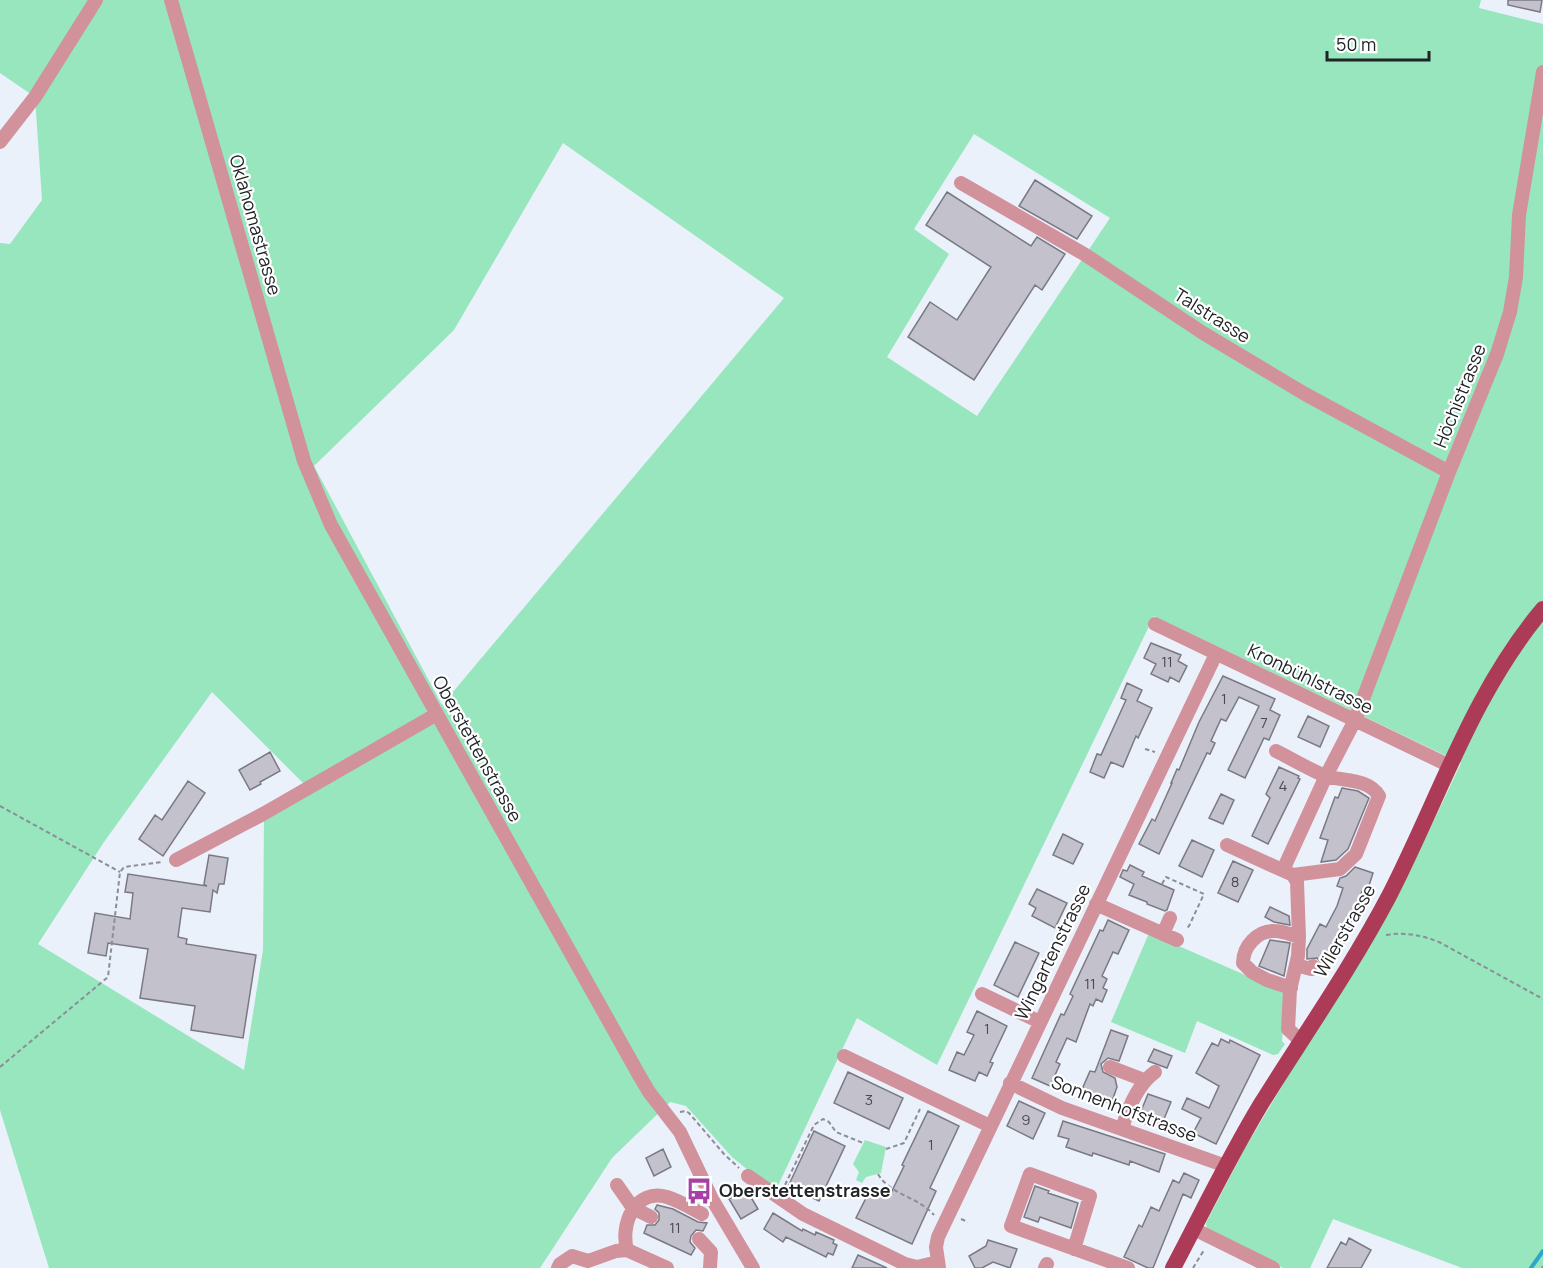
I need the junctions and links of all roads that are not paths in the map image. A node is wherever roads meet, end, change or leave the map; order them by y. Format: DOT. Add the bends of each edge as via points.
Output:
graph roads {
  1 [pos="96,0"];
  2 [pos="171,0"];
  3 [pos="1543,72"];
  4 [pos="0,142"];
  5 [pos="961,183"];
  6 [pos="304,460"];
  7 [pos="1449,472"];
  8 [pos="1543,609"];
  9 [pos="1155,624"];
  10 [pos="1216,654"];
  11 [pos="437,714"];
  12 [pos="1355,720"];
  13 [pos="1276,751"];
  14 [pos="1450,766"];
  15 [pos="1326,776"];
  16 [pos="1227,845"];
  17 [pos="176,860"];
  18 [pos="1291,876"];
  19 [pos="1096,904"];
  20 [pos="1170,918"];
  21 [pos="1162,934"];
  22 [pos="1299,937"];
  23 [pos="1177,940"];
  24 [pos="1296,965"];
  25 [pos="1312,966"];
  26 [pos="1291,988"];
  27 [pos="982,994"];
  28 [pos="1040,1022"];
  29 [pos="1301,1041"];
  30 [pos="844,1056"];
  31 [pos="1110,1067"];
  32 [pos="1010,1083"];
  33 [pos="990,1126"];
  34 [pos="1122,1129"];
  35 [pos="1226,1166"];
  36 [pos="748,1176"];
  37 [pos="617,1185"];
  38 [pos="633,1209"];
  39 [pos="702,1214"];
  40 [pos="613,1215"];
  41 [pos="651,1217"];
  42 [pos="626,1222"];
  43 [pos="1194,1229"];
  44 [pos="699,1239"];
  45 [pos="1074,1249"];
  46 [pos="627,1250"];
  47 [pos="938,1265"];
  48 [pos="558,1268"];
  49 [pos="668,1268"];
  50 [pos="710,1268"];
  51 [pos="753,1268"];
  52 [pos="1128,1268"];
  53 [pos="1173,1268"];
  54 [pos="1272,1268"];
  1 -- 4 [label="street" via="35,97"];
  2 -- 6 [label="street, Oklahomastrasse"];
  3 -- 7 [label="street, Höchistrasse" via="1519,215 1510,312"];
  5 -- 7 [label="street, Talstrasse" via="1084,254 1203,333 1305,394"];
  6 -- 11 [label="street, Oberstettenstrasse" via="331,525"];
  7 -- 12 [label="street, Höchistrasse"];
  8 -- 14 [label="main road, Wilerstrasse" via="1498,671"];
  9 -- 10 [label="street, Kronbühlstrasse"];
  10 -- 12 [label="street, Kronbühlstrasse"];
  10 -- 19 [label="street, Wingartenstrasse"];
  11 -- 17 [label="street"];
  11 -- 51 [label="street, Oberstettenstrasse" via="639,1075 680,1132 712,1199"];
  12 -- 14 [label="street, Kronbühlstrasse"];
  12 -- 15 [label="street, Höchistrasse"];
  13 -- 15 [label="street"];
  14 -- 29 [label="main road, Wilerstrasse" via="1389,895"];
  15 -- 18 [label="street, Höchistrasse"];
  15 -- 18 [label="street" via="1375,790 1379,796 1374,811 1356,854 1340,869"];
  16 -- 18 [label="street"];
  18 -- 22 [label="street"];
  19 -- 21 [label="street"];
  19 -- 28 [label="street, Wingartenstrasse"];
  20 -- 21 [label="street"];
  21 -- 23 [label="street"];
  22 -- 24 [label="street"];
  22 -- 26 [label="street" via="1274,931 1260,933 1256,945 1243,954 1243,963 1252,972"];
  24 -- 25 [label="street" via="1311,969"];
  24 -- 26 [label="street"];
  26 -- 29 [label="street" via="1288,1029"];
  27 -- 28 [label="street"];
  28 -- 32 [label="street, Wingartenstrasse"];
  29 -- 35 [label="main road, Wilerstrasse"];
  30 -- 33 [label="street"];
  31 -- 34 [label="street" via="1149,1076 1126,1112"];
  32 -- 33 [label="street, Wingartenstrasse"];
  32 -- 34 [label="street, Sonnenhofstrasse" via="1062,1108"];
  33 -- 47 [label="street, Wingartenstrasse" via="966,1189 938,1237"];
  34 -- 35 [label="street, Sonnenhofstrasse"];
  35 -- 43 [label="main road, Wilerstrasse"];
  36 -- 47 [label="street" via="803,1214 904,1264"];
  37 -- 38 [label="street"];
  38 -- 39 [label="street" via="648,1197 665,1196"];
  38 -- 41 [label="street"];
  38 -- 42 [label="street"];
  40 -- 42 [label="street"];
  42 -- 46 [label="street"];
  43 -- 53 [label="main road, Wilerstrasse"];
  43 -- 54 [label="street"];
  44 -- 50 [label="street" via="711,1252"];
  45 -- 45 [label="street" via="1089,1196 1030,1174 1011,1226"];
  45 -- 52 [label="street"];
  46 -- 48 [label="street" via="588,1261 572,1256"];
  46 -- 49 [label="street"];
}
